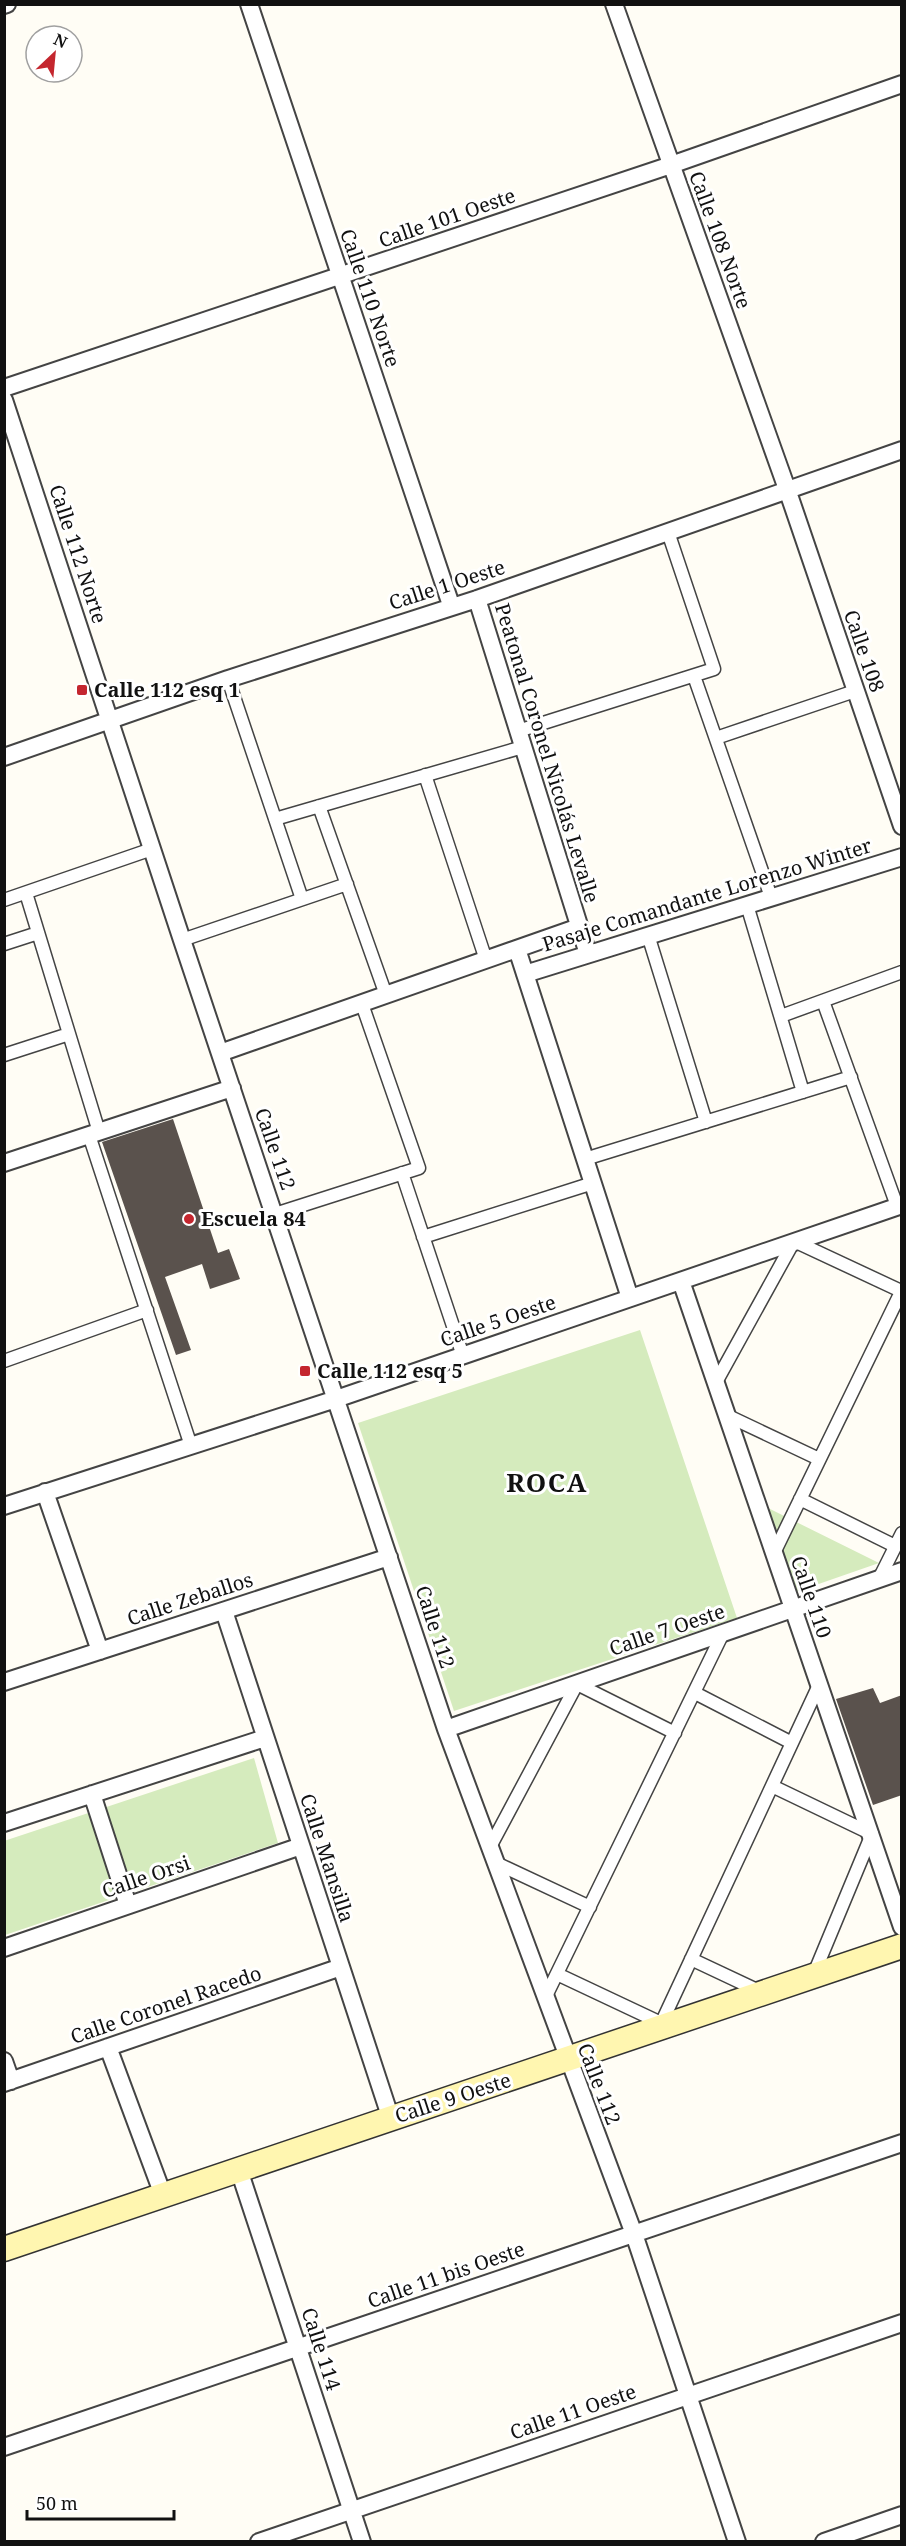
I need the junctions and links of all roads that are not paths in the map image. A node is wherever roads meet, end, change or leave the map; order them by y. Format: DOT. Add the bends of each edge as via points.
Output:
graph roads {
  1 [pos="249,4"];
  2 [pos="614,4"];
  3 [pos="902,84"];
  4 [pos="671,165"];
  5 [pos="340,276"];
  6 [pos="4,388"];
  7 [pos="4,400"];
  8 [pos="12,449"];
  9 [pos="902,450"];
  10 [pos="787,489"];
  11 [pos="668,532"];
  12 [pos="477,599"];
  13 [pos="451,605"];
  14 [pos="694,676"];
  15 [pos="228,679"];
  16 [pos="855,690"];
  17 [pos="110,721"];
  18 [pos="716,738"];
  19 [pos="521,739"];
  20 [pos="4,757"];
  21 [pos="425,775"];
  22 [pos="319,806"];
  23 [pos="275,819"];
  24 [pos="902,826"];
  25 [pos="152,849"];
  26 [pos="902,857"];
  27 [pos="346,884"];
  28 [pos="26,893"];
  29 [pos="771,897"];
  30 [pos="302,899"];
  31 [pos="4,900"];
  32 [pos="747,905"];
  33 [pos="579,927"];
  34 [pos="38,933"];
  35 [pos="648,935"];
  36 [pos="182,940"];
  37 [pos="4,944"];
  38 [pos="517,949"];
  39 [pos="588,954"];
  40 [pos="486,960"];
  41 [pos="902,972"];
  42 [pos="525,974"];
  43 [pos="386,995"];
  44 [pos="823,1001"];
  45 [pos="362,1004"];
  46 [pos="781,1016"];
  47 [pos="69,1034"];
  48 [pos="220,1053"];
  49 [pos="4,1055"];
  50 [pos="851,1077"];
  51 [pos="232,1088"];
  52 [pos="803,1092"];
  53 [pos="706,1122"];
  54 [pos="94,1133"];
  55 [pos="585,1159"];
  56 [pos="4,1163"];
  57 [pos="402,1173"];
  58 [pos="593,1183"];
  59 [pos="899,1205"];
  60 [pos="275,1214"];
  61 [pos="423,1237"];
  62 [pos="794,1242"];
  63 [pos="681,1281"];
  64 [pos="901,1290"];
  65 [pos="630,1298"];
  66 [pos="147,1310"];
  67 [pos="463,1356"];
  68 [pos="4,1361"];
  69 [pos="715,1384"];
  70 [pos="336,1400"];
  71 [pos="726,1415"];
  72 [pos="191,1446"];
  73 [pos="819,1459"];
  74 [pos="45,1492"];
  75 [pos="800,1499"];
  76 [pos="4,1506"];
  77 [pos="902,1533"];
  78 [pos="895,1546"];
  79 [pos="774,1553"];
  80 [pos="389,1557"];
  81 [pos="902,1571"];
  82 [pos="879,1579"];
  83 [pos="793,1609"];
  84 [pos="224,1611"];
  85 [pos="723,1633"];
  86 [pos="100,1651"];
  87 [pos="4,1682"];
  88 [pos="577,1684"];
  89 [pos="819,1685"];
  90 [pos="695,1693"];
  91 [pos="446,1729"];
  92 [pos="675,1733"];
  93 [pos="266,1738"];
  94 [pos="792,1743"];
  95 [pos="772,1786"];
  96 [pos="92,1794"];
  97 [pos="4,1823"];
  98 [pos="872,1834"];
  99 [pos="301,1846"];
  100 [pos="493,1855"];
  101 [pos="128,1905"];
  102 [pos="590,1907"];
  103 [pos="902,1927"];
  104 [pos="902,1946"];
  105 [pos="4,1948"];
  106 [pos="691,1959"];
  107 [pos="341,1967"];
  108 [pos="557,1974"];
  109 [pos="813,1977"];
  110 [pos="763,1993"];
  111 [pos="545,1998"];
  112 [pos="660,2026"];
  113 [pos="108,2047"];
  114 [pos="568,2060"];
  115 [pos="4,2061"];
  116 [pos="8,2082"];
  117 [pos="391,2119"];
  118 [pos="902,2143"];
  119 [pos="240,2170"];
  120 [pos="163,2195"];
  121 [pos="634,2234"];
  122 [pos="4,2249"];
  123 [pos="902,2323"];
  124 [pos="298,2347"];
  125 [pos="688,2396"];
  126 [pos="4,2447"];
  127 [pos="352,2510"];
  128 [pos="902,2515"];
  129 [pos="259,2541"];
  130 [pos="362,2541"];
  131 [pos="737,2541"];
  132 [pos="824,2541"];
  1 -- 5 [label="street, Calle 110 Norte"];
  2 -- 4 [label="street, Calle 108 Norte"];
  3 -- 4 [label="street, Calle 101 Oeste"];
  4 -- 5 [label="street, Calle 101 Oeste"];
  4 -- 10 [label="street, Calle 108 Norte"];
  5 -- 6 [label="street, Calle 101 Oeste"];
  5 -- 13 [label="street, Calle 110 Norte"];
  7 -- 8 [label="street, Calle 112 Norte"];
  8 -- 17 [label="street, Calle 112 Norte"];
  9 -- 10 [label="street, Calle 1 Oeste"];
  10 -- 11 [label="street, Calle 1 Oeste"];
  10 -- 16 [label="street, Calle 108"];
  11 -- 12 [label="street, Calle 1 Oeste"];
  11 -- 14 [label="street" via="714,669"];
  12 -- 13 [label="street, Calle 1 Oeste"];
  12 -- 19 [label="street, Peatonal Coronel Nicolás Levalle"];
  13 -- 15 [label="street, Calle 1 Oeste"];
  14 -- 18 [label="street"];
  14 -- 19 [label="street"];
  15 -- 17 [label="street, Calle 1 Oeste"];
  15 -- 23 [label="street"];
  16 -- 18 [label="street"];
  16 -- 24 [label="street, Calle 108"];
  17 -- 20 [label="street, Calle 1 Oeste"];
  17 -- 25 [label="street, Calle 112"];
  18 -- 29 [label="street"];
  19 -- 21 [label="street"];
  19 -- 33 [label="street, Peatonal Coronel Nicolás Levalle"];
  21 -- 22 [label="street"];
  21 -- 40 [label="street"];
  22 -- 23 [label="street"];
  22 -- 27 [label="street"];
  23 -- 30 [label="street"];
  25 -- 28 [label="street"];
  25 -- 36 [label="street, Calle 112"];
  26 -- 29 [label="street, Pasaje Comandante Lorenzo Winter"];
  27 -- 30 [label="street"];
  27 -- 43 [label="street"];
  28 -- 31 [label="street"];
  28 -- 34 [label="street"];
  29 -- 32 [label="street, Pasaje Comandante Lorenzo Winter"];
  30 -- 36 [label="street"];
  32 -- 35 [label="street, Pasaje Comandante Lorenzo Winter"];
  32 -- 46 [label="street"];
  33 -- 38 [label="street, Pasaje Comandante Lorenzo Winter"];
  33 -- 39 [label="street, Peatonal Coronel Nicolás Levalle"];
  34 -- 37 [label="street"];
  34 -- 47 [label="street"];
  35 -- 39 [label="street, Pasaje Comandante Lorenzo Winter"];
  35 -- 53 [label="street"];
  36 -- 48 [label="street, Calle 112"];
  38 -- 40 [label="street, Pasaje Comandante Lorenzo Winter"];
  38 -- 42 [label="street"];
  39 -- 42 [label="street, Pasaje Comandante Lorenzo Winter"];
  40 -- 43 [label="street, Pasaje Comandante Lorenzo Winter"];
  41 -- 44 [label="street"];
  42 -- 55 [label="street"];
  43 -- 45 [label="street, Pasaje Comandante Lorenzo Winter"];
  44 -- 46 [label="street"];
  44 -- 50 [label="street"];
  45 -- 48 [label="street, Pasaje Comandante Lorenzo Winter"];
  45 -- 57 [label="street" via="419,1168"];
  46 -- 52 [label="street"];
  47 -- 49 [label="street"];
  47 -- 54 [label="street"];
  48 -- 51 [label="street, Calle 112"];
  50 -- 52 [label="street"];
  50 -- 59 [label="street"];
  51 -- 54 [label="street"];
  51 -- 60 [label="street, Calle 112"];
  52 -- 53 [label="street"];
  53 -- 55 [label="street"];
  54 -- 56 [label="street"];
  54 -- 66 [label="street"];
  55 -- 58 [label="street"];
  57 -- 60 [label="street"];
  57 -- 61 [label="street"];
  58 -- 61 [label="street"];
  58 -- 65 [label="street"];
  59 -- 62 [label="street, Calle 5 Oeste"];
  60 -- 70 [label="street, Calle 112"];
  61 -- 67 [label="street"];
  62 -- 63 [label="street, Calle 5 Oeste"];
  62 -- 64 [label="street"];
  62 -- 69 [label="street"];
  63 -- 65 [label="street, Calle 5 Oeste"];
  63 -- 69 [label="street, Calle 110"];
  64 -- 73 [label="street"];
  65 -- 67 [label="street, Calle 5 Oeste"];
  66 -- 68 [label="street"];
  66 -- 72 [label="street"];
  67 -- 70 [label="street, Calle 5 Oeste"];
  69 -- 71 [label="street, Calle 110"];
  70 -- 72 [label="street, Calle 5 Oeste"];
  70 -- 80 [label="street, Calle 112"];
  71 -- 73 [label="street"];
  71 -- 79 [label="street, Calle 110"];
  72 -- 74 [label="street, Calle 5 Oeste"];
  73 -- 75 [label="street"];
  74 -- 76 [label="street, Calle 5 Oeste"];
  74 -- 86 [label="street"];
  75 -- 78 [label="street"];
  75 -- 79 [label="street"];
  77 -- 78 [label="street"];
  78 -- 82 [label="street"];
  79 -- 83 [label="street, Calle 110"];
  80 -- 84 [label="street, Calle Zeballos"];
  80 -- 91 [label="street, Calle 112"];
  81 -- 82 [label="street, Calle 7 Oeste"];
  82 -- 83 [label="street, Calle 7 Oeste"];
  83 -- 85 [label="street, Calle 7 Oeste"];
  83 -- 89 [label="street, Calle 110"];
  84 -- 86 [label="street, Calle Zeballos"];
  84 -- 93 [label="street, Calle Mansilla"];
  85 -- 88 [label="street, Calle 7 Oeste"];
  85 -- 90 [label="street"];
  86 -- 87 [label="street, Calle Zeballos"];
  88 -- 91 [label="street, Calle 7 Oeste"];
  88 -- 92 [label="street"];
  88 -- 100 [label="street"];
  89 -- 94 [label="street"];
  89 -- 98 [label="street, Calle 110"];
  90 -- 92 [label="street"];
  90 -- 94 [label="street"];
  91 -- 100 [label="street, Calle 112"];
  92 -- 102 [label="street"];
  93 -- 96 [label="street"];
  93 -- 99 [label="street, Calle Mansilla"];
  94 -- 95 [label="street"];
  95 -- 98 [label="street"];
  95 -- 106 [label="street"];
  96 -- 97 [label="street"];
  96 -- 101 [label="street"];
  98 -- 103 [label="street, Calle 110"];
  98 -- 109 [label="street"];
  99 -- 101 [label="street, Calle Orsi"];
  99 -- 107 [label="street, Calle Mansilla"];
  100 -- 102 [label="street"];
  100 -- 111 [label="street, Calle 112"];
  101 -- 105 [label="street, Calle Orsi"];
  102 -- 108 [label="street"];
  104 -- 109 [label="main road, Calle 9 Oeste"];
  106 -- 110 [label="street"];
  106 -- 112 [label="street"];
  107 -- 113 [label="street, Calle Coronel Racedo"];
  107 -- 117 [label="street, Calle Mansilla"];
  108 -- 111 [label="street"];
  108 -- 112 [label="street"];
  109 -- 110 [label="main road, Calle 9 Oeste"];
  110 -- 112 [label="main road, Calle 9 Oeste"];
  111 -- 114 [label="street, Calle 112"];
  112 -- 114 [label="main road, Calle 9 Oeste"];
  113 -- 116 [label="street, Calle Coronel Racedo"];
  113 -- 120 [label="street"];
  114 -- 117 [label="main road, Calle 9 Oeste"];
  114 -- 121 [label="street, Calle 112"];
  115 -- 116 [label="street"];
  117 -- 119 [label="main road, Calle 9 Oeste"];
  118 -- 121 [label="street, Calle 11 bis Oeste"];
  119 -- 120 [label="main road, Calle 9 Oeste"];
  119 -- 124 [label="street, Calle 114"];
  120 -- 122 [label="main road, Calle 9 Oeste"];
  121 -- 124 [label="street, Calle 11 bis Oeste"];
  121 -- 125 [label="street, Calle 112"];
  123 -- 125 [label="street, Calle 11 Oeste"];
  124 -- 126 [label="street, Calle 11 bis Oeste"];
  124 -- 127 [label="street, Calle 114"];
  125 -- 127 [label="street, Calle 11 Oeste"];
  125 -- 131 [label="street, Calle 112"];
  127 -- 129 [label="street, Calle 11 Oeste"];
  127 -- 130 [label="street, Calle 114"];
  128 -- 132 [label="street"];
}
